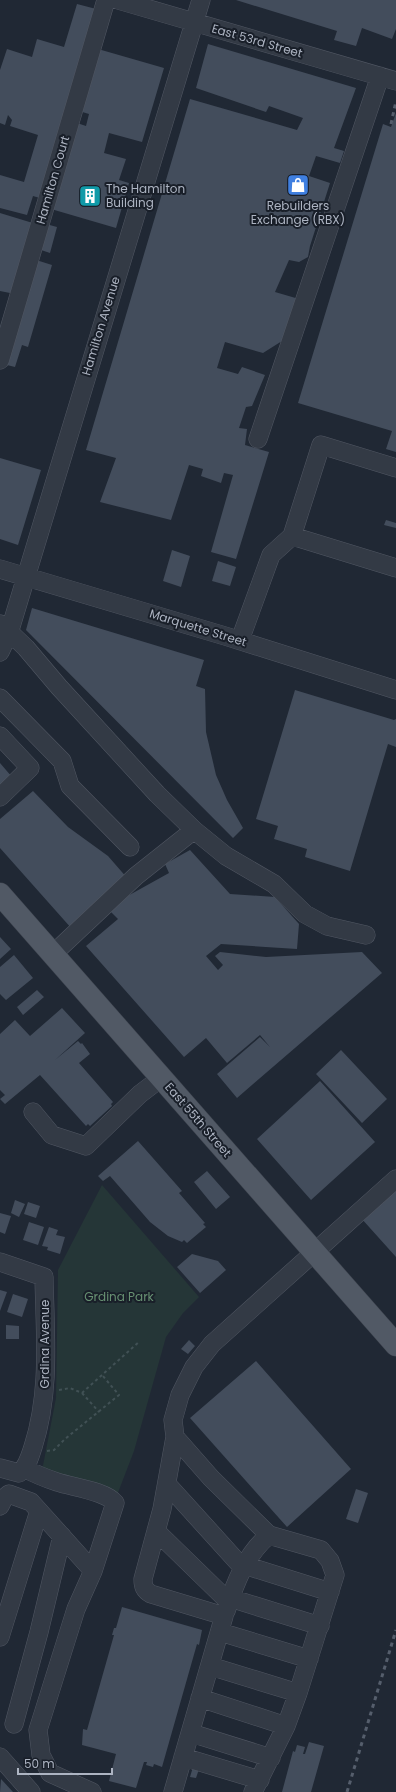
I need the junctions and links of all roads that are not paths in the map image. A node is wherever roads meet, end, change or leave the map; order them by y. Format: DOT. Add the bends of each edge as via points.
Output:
graph roads {
  1 [pos="106,0"];
  2 [pos="118,0"];
  3 [pos="201,0"];
  4 [pos="194,23"];
  5 [pos="388,79"];
  6 [pos="0,360"];
  7 [pos="258,439"];
  8 [pos="396,468"];
  9 [pos="292,536"];
  10 [pos="396,568"];
  11 [pos="0,569"];
  12 [pos="25,576"];
  13 [pos="4,628"];
  14 [pos="240,640"];
  15 [pos="0,652"];
  16 [pos="396,690"];
  17 [pos="0,698"];
  18 [pos="0,736"];
  19 [pos="0,797"];
  20 [pos="194,830"];
  21 [pos="130,847"];
  22 [pos="2,899"];
  23 [pos="366,935"];
  24 [pos="53,954"];
  25 [pos="161,1078"];
  26 [pos="33,1112"];
  27 [pos="396,1179"];
  28 [pos="315,1253"];
  29 [pos="0,1262"];
  30 [pos="396,1345"];
  31 [pos="175,1437"];
  32 [pos="13,1470"];
  33 [pos="166,1484"];
  34 [pos="0,1506"];
  35 [pos="39,1511"];
  36 [pos="156,1531"];
  37 [pos="269,1535"];
  38 [pos="62,1536"];
  39 [pos="243,1567"];
  40 [pos="93,1571"];
  41 [pos="330,1592"];
  42 [pos="226,1612"];
  43 [pos="320,1626"];
  44 [pos="0,1638"];
  45 [pos="309,1659"];
  46 [pos="210,1666"];
  47 [pos="298,1693"];
  48 [pos="200,1698"];
  49 [pos="7,1724"];
  50 [pos="286,1726"];
  51 [pos="38,1730"];
  52 [pos="191,1733"];
  53 [pos="0,1757"];
  54 [pos="183,1757"];
  55 [pos="271,1758"];
  56 [pos="256,1786"];
  57 [pos="31,1792"];
  58 [pos="92,1792"];
  59 [pos="173,1792"];
  1 -- 6 [label="street, Hamilton Court"];
  2 -- 4 [label="street, East 53rd Street"];
  3 -- 4 [label="street, Hamilton Avenue"];
  4 -- 5 [label="street, East 53rd Street"];
  4 -- 12 [label="street, Hamilton Avenue"];
  5 -- 7 [label="street"];
  8 -- 9 [label="street" via="321,445"];
  9 -- 10 [label="street"];
  9 -- 14 [label="street" via="271,555"];
  11 -- 12 [label="street, Marquette Street"];
  12 -- 13 [label="street, Hamilton Avenue"];
  12 -- 14 [label="street, Marquette Street"];
  13 -- 15 [label="street, Hamilton Avenue"];
  13 -- 20 [label="street" via="26,648 157,794"];
  14 -- 16 [label="street, Marquette Street"];
  17 -- 21 [label="street" via="62,761 70,786"];
  18 -- 19 [label="street" via="30,768"];
  20 -- 23 [label="street" via="226,856 274,884 305,914 327,926"];
  20 -- 24 [label="street" via="136,876"];
  22 -- 24 [label="main road, East 55th Street"];
  24 -- 25 [label="main road, East 55th Street"];
  25 -- 26 [label="street" via="140,1094 86,1146 52,1135"];
  25 -- 28 [label="main road, East 55th Street"];
  27 -- 28 [label="street"];
  28 -- 30 [label="main road, East 55th Street"];
  28 -- 31 [label="street" via="207,1350 194,1368 178,1401 173,1426"];
  29 -- 32 [label="street, Grdina Avenue" via="44,1277 46,1390 38,1428"];
  31 -- 33 [label="street"];
  31 -- 37 [label="street" via="211,1478"];
  32 -- 40 [label="street" via="35,1474 107,1496 115,1503"];
  33 -- 36 [label="street"];
  33 -- 39 [label="street"];
  34 -- 35 [label="street" via="9,1494 31,1502"];
  35 -- 38 [label="street"];
  35 -- 44 [label="street"];
  36 -- 42 [label="street"];
  36 -- 42 [label="street" via="143,1578 146,1592"];
  37 -- 39 [label="street"];
  37 -- 41 [label="street" via="321,1550 326,1554 335,1575"];
  38 -- 40 [label="street"];
  38 -- 49 [label="street" via="40,1632"];
  39 -- 41 [label="street"];
  39 -- 42 [label="street"];
  40 -- 51 [label="street" via="76,1609"];
  41 -- 43 [label="street"];
  42 -- 43 [label="street"];
  42 -- 45 [label="street"];
  42 -- 46 [label="street"];
  43 -- 45 [label="street"];
  45 -- 47 [label="street"];
  46 -- 47 [label="street"];
  46 -- 48 [label="street"];
  47 -- 50 [label="street"];
  48 -- 50 [label="street"];
  48 -- 52 [label="street"];
  49 -- 51 [label="street"];
  50 -- 55 [label="street"];
  51 -- 58 [label="street" via="41,1755 50,1772"];
  52 -- 54 [label="street"];
  52 -- 55 [label="street"];
  53 -- 57 [label="street"];
  54 -- 56 [label="street"];
  54 -- 59 [label="street"];
  55 -- 56 [label="street"];
}
